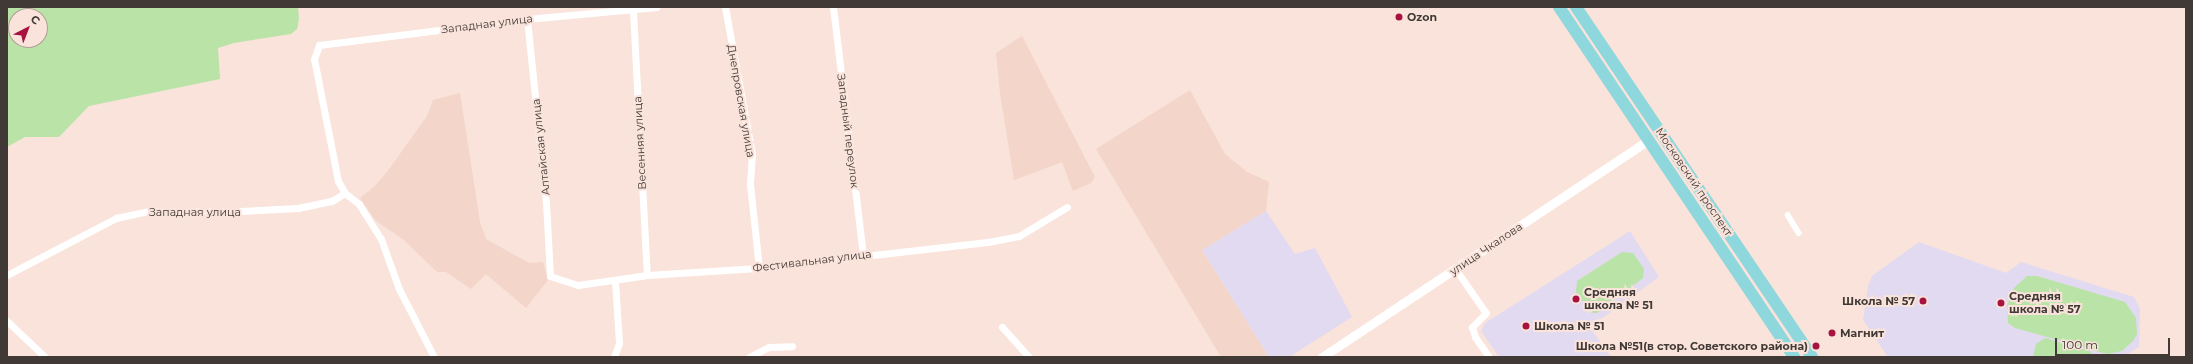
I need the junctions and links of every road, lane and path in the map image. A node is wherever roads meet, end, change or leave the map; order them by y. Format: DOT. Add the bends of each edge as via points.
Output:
graph roads {
  1 [pos="656,7"];
  2 [pos="725,7"];
  3 [pos="833,7"];
  4 [pos="1559,7"];
  5 [pos="1576,7"];
  6 [pos="633,11"];
  7 [pos="526,19"];
  8 [pos="1648,140"];
  9 [pos="345,192"];
  10 [pos="1067,207"];
  11 [pos="1788,215"];
  12 [pos="1799,233"];
  13 [pos="1732,238"];
  14 [pos="1720,246"];
  15 [pos="863,255"];
  16 [pos="758,268"];
  17 [pos="1456,270"];
  18 [pos="7,275"];
  19 [pos="647,275"];
  20 [pos="550,276"];
  21 [pos="615,281"];
  22 [pos="7,321"];
  23 [pos="1002,327"];
  24 [pos="792,346"];
  25 [pos="45,357"];
  26 [pos="434,357"];
  27 [pos="614,357"];
  28 [pos="749,357"];
  29 [pos="1029,357"];
  30 [pos="1322,357"];
  31 [pos="1490,357"];
  32 [pos="1794,357"];
  33 [pos="1812,357"];
  1 -- 6 [label="street, Западная улица"];
  2 -- 16 [label="street, Днепровская улица" via="752,154 750,184"];
  3 -- 15 [label="street, Западный переулок"];
  4 -- 8 [label="main road, Московский проспект"];
  5 -- 13 [label="main road, Московский проспект"];
  6 -- 7 [label="street, Западная улица"];
  6 -- 19 [label="street, Весенняя улица"];
  7 -- 9 [label="street, Западная улица" via="319,45 314,59 321,102 338,181"];
  7 -- 20 [label="street, Алтайская улица" via="546,202"];
  8 -- 14 [label="main road, Московский проспект"];
  8 -- 17 [label="street, улица Чкалова"];
  9 -- 18 [label="street, Западная улица" via="332,201 298,208 148,211 116,218"];
  9 -- 26 [label="street" via="358,204 381,238 399,289"];
  10 -- 15 [label="street, Фестивальная улица" via="1019,236 988,242"];
  11 -- 12 [label="street"];
  13 -- 14 [label="main road"];
  13 -- 33 [label="main road, Московский проспект"];
  14 -- 32 [label="main road, Московский проспект"];
  15 -- 16 [label="street, Фестивальная улица"];
  16 -- 19 [label="street, Фестивальная улица"];
  17 -- 30 [label="street, улица Чкалова"];
  17 -- 31 [label="street" via="1486,313 1472,326 1475,337"];
  19 -- 21 [label="street, Фестивальная улица"];
  20 -- 21 [label="street, Фестивальная улица" via="578,285"];
  21 -- 27 [label="street" via="619,343"];
  22 -- 25 [label="street"];
  23 -- 29 [label="street"];
  24 -- 28 [label="street" via="769,346"];
}
